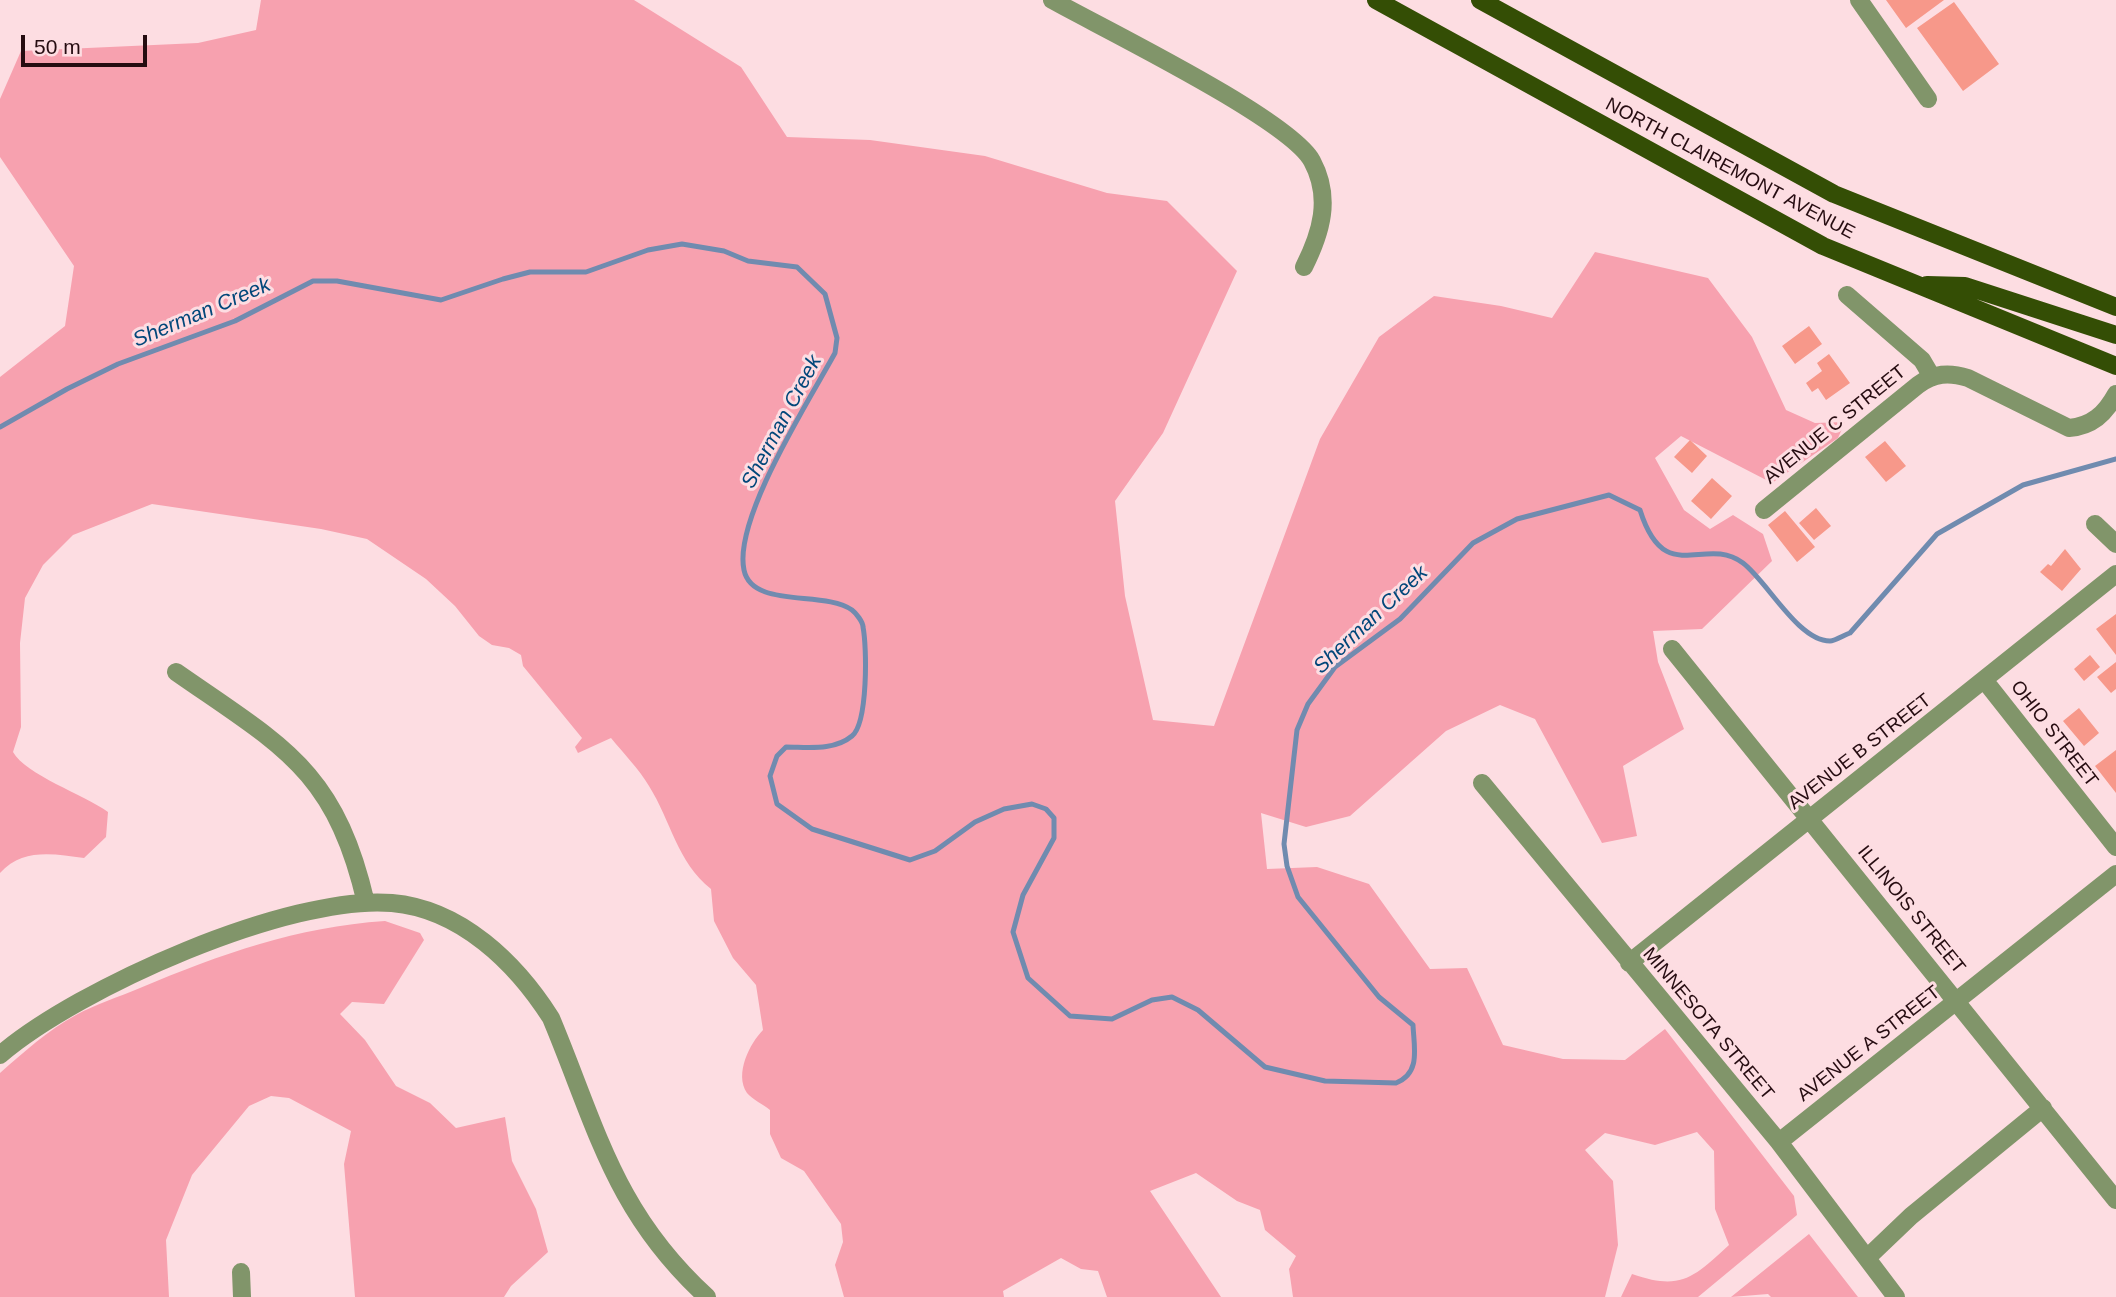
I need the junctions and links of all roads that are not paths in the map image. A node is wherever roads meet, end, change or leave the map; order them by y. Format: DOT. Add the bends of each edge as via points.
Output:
graph roads {
  1 [pos="1052,0"];
  2 [pos="1376,0"];
  3 [pos="1480,0"];
  4 [pos="1859,0"];
  5 [pos="1928,99"];
  6 [pos="1304,267"];
  7 [pos="1917,285"];
  8 [pos="1847,295"];
  9 [pos="2116,307"];
  10 [pos="2116,335"];
  11 [pos="2116,366"];
  12 [pos="1932,377"];
  13 [pos="2116,394"];
  14 [pos="1764,510"];
  15 [pos="2095,524"];
  16 [pos="2116,544"];
  17 [pos="2116,573"];
  18 [pos="1671,649"];
  19 [pos="176,672"];
  20 [pos="1985,681"];
  21 [pos="1482,783"];
  22 [pos="1808,818"];
  23 [pos="2116,847"];
  24 [pos="2116,874"];
  25 [pos="366,903"];
  26 [pos="1629,963"];
  27 [pos="1958,1001"];
  28 [pos="0,1055"];
  29 [pos="2043,1108"];
  30 [pos="1779,1142"];
  31 [pos="2116,1200"];
  32 [pos="1867,1258"];
  33 [pos="241,1272"];
  34 [pos="242,1297"];
  35 [pos="707,1297"];
  36 [pos="1896,1297"];
  1 -- 6 [label="street" via="1227,97 1301,144 1321,182 1323,214 1320,235"];
  2 -- 7 [label="main road, NORTH CLAIREMONT AVENUE" via="1823,246"];
  3 -- 9 [label="main road, NORTH CLAIREMONT AVENUE" via="1834,194"];
  4 -- 5 [label="street"];
  7 -- 10 [label="main road" via="1965,286"];
  7 -- 11 [label="main road, NORTH CLAIREMONT AVENUE"];
  8 -- 12 [label="street" via="1922,360"];
  12 -- 13 [label="street, AVENUE C STREET" via="1945,373 1968,378 2069,428 2098,418"];
  12 -- 14 [label="street, AVENUE C STREET"];
  15 -- 16 [label="street"];
  17 -- 20 [label="street, AVENUE B STREET"];
  18 -- 22 [label="street, ILLINOIS STREET"];
  19 -- 25 [label="street" via="268,736 316,780 344,830"];
  20 -- 22 [label="street, AVENUE B STREET"];
  20 -- 23 [label="street, OHIO STREET"];
  21 -- 26 [label="street, MINNESOTA STREET"];
  22 -- 26 [label="street, AVENUE B STREET"];
  22 -- 27 [label="street, ILLINOIS STREET"];
  24 -- 27 [label="street, AVENUE A STREET"];
  25 -- 28 [label="street" via="266,923 171,959 46,1020"];
  25 -- 35 [label="street" via="393,903 435,914 490,946 517,971 551,1018 607,1164 628,1203 656,1243"];
  26 -- 30 [label="street, MINNESOTA STREET"];
  27 -- 29 [label="street, ILLINOIS STREET"];
  27 -- 30 [label="street, AVENUE A STREET"];
  29 -- 31 [label="street, ILLINOIS STREET"];
  29 -- 32 [label="street"];
  30 -- 32 [label="street, MINNESOTA STREET"];
  32 -- 36 [label="street, MINNESOTA STREET"];
  33 -- 34 [label="street"];
}
